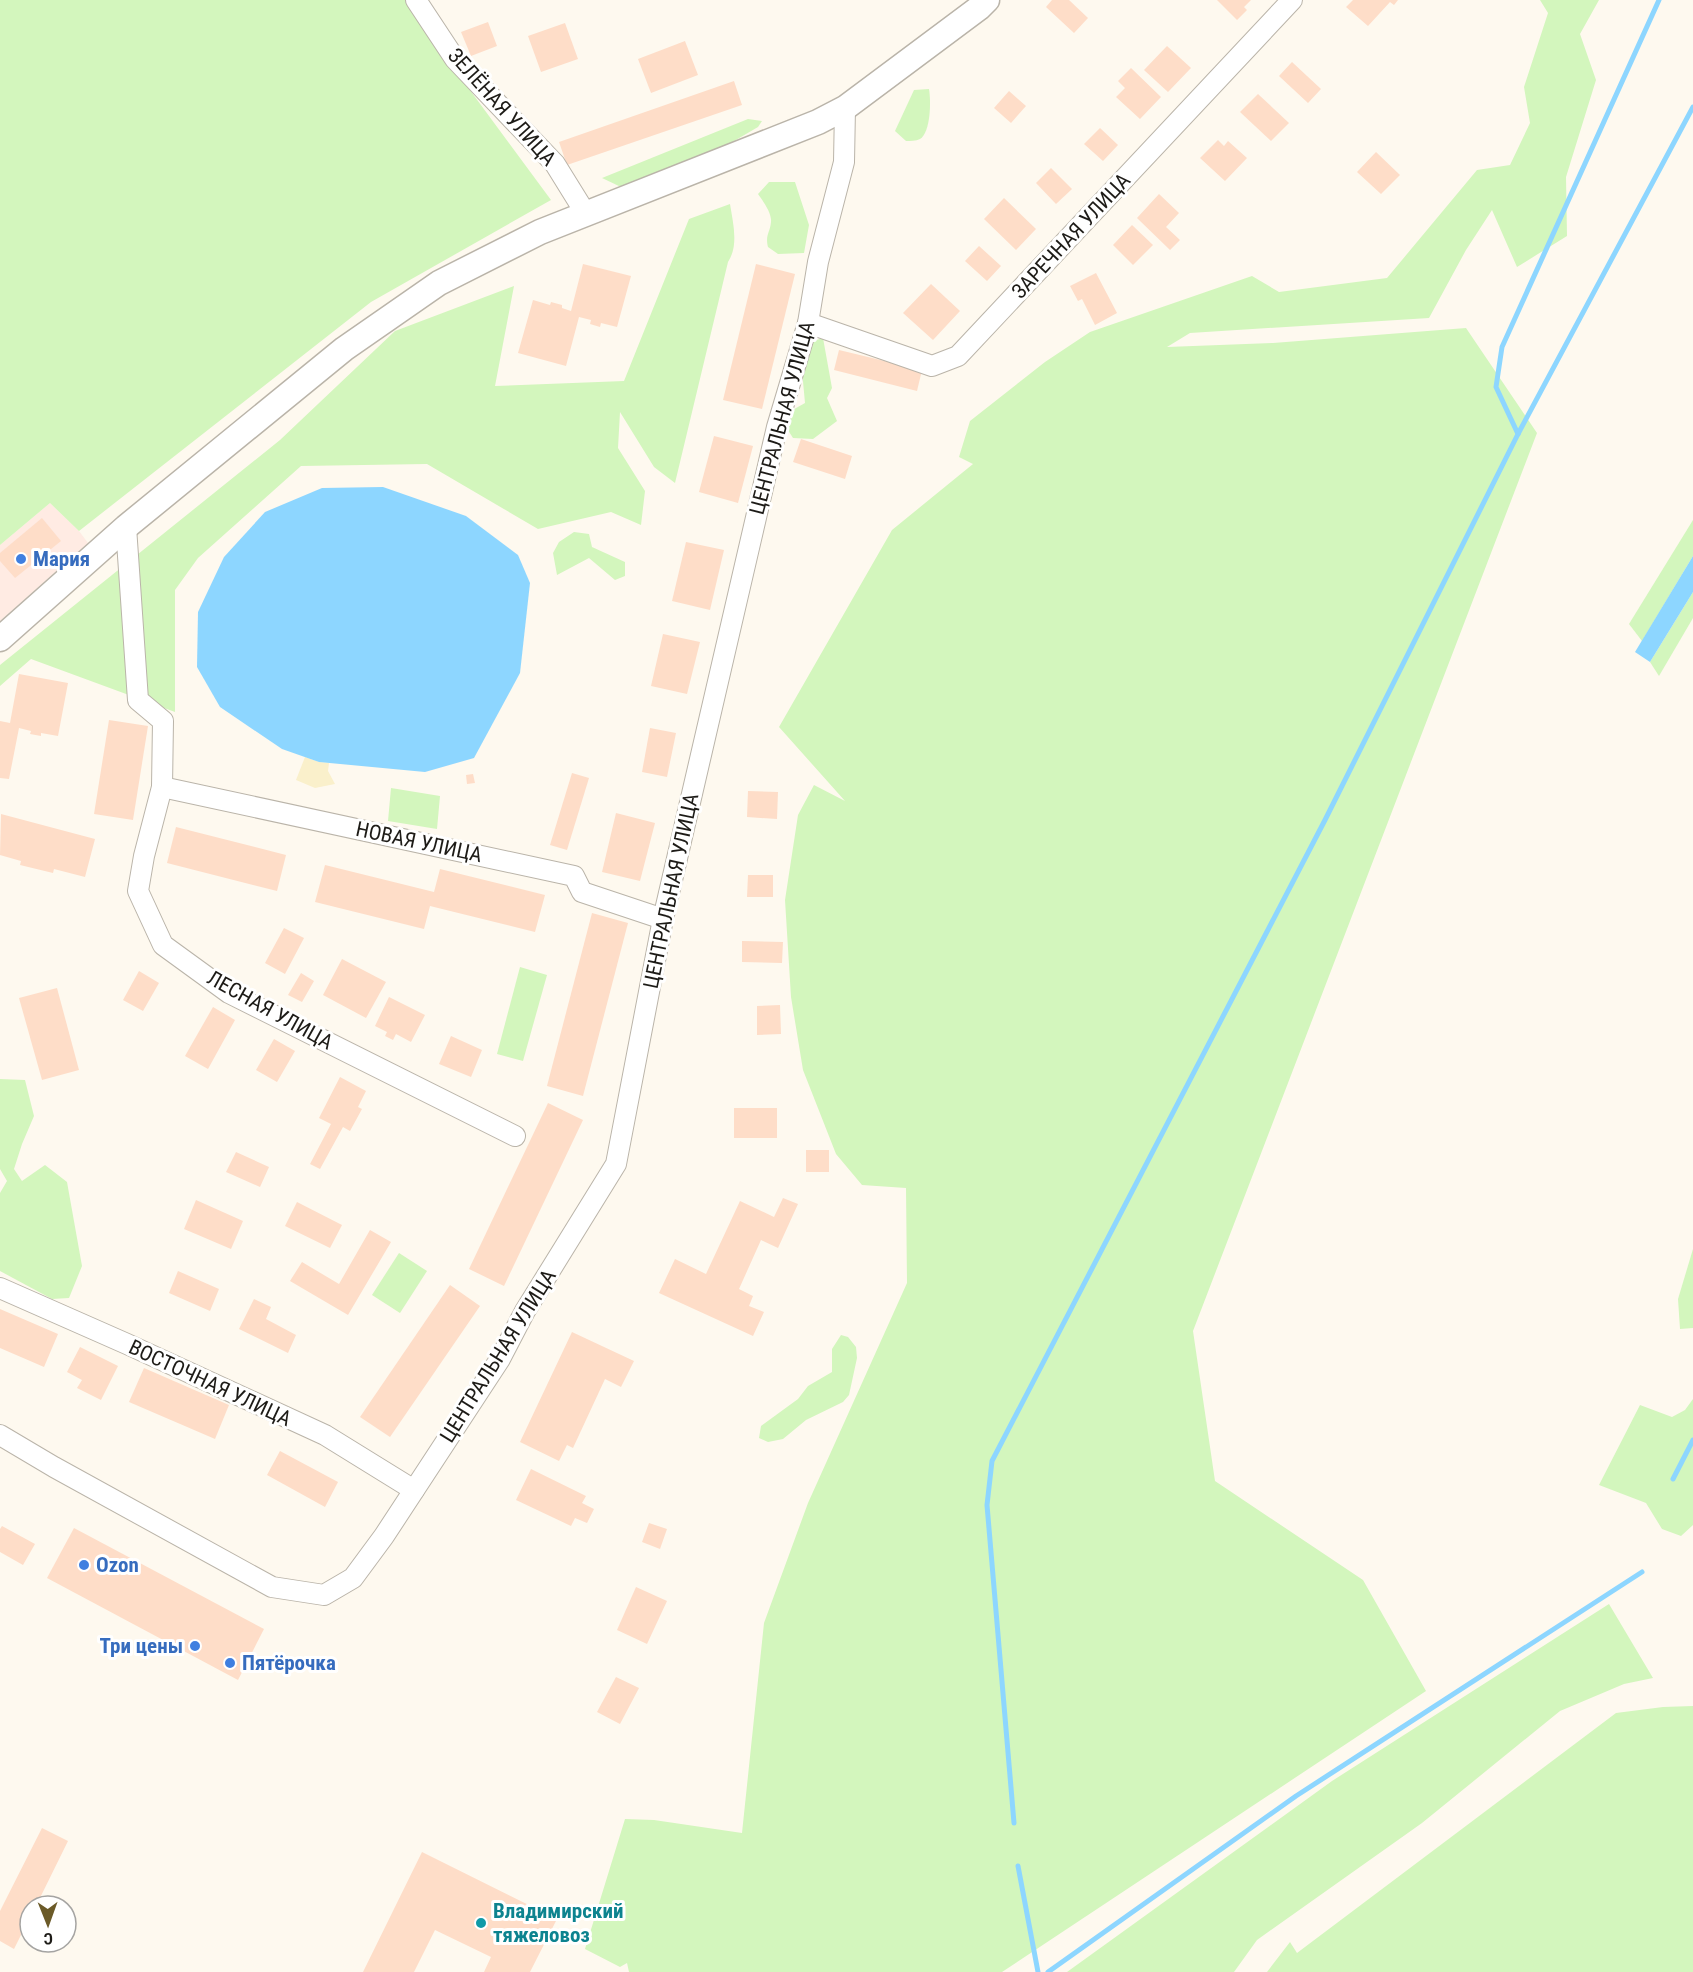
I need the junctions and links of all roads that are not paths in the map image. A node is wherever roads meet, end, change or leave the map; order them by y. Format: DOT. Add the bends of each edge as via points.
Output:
graph roads {
  1 [pos="416,0"];
  2 [pos="987,0"];
  3 [pos="1292,0"];
  4 [pos="845,108"];
  5 [pos="586,214"];
  6 [pos="808,323"];
  7 [pos="126,527"];
  8 [pos="0,639"];
  9 [pos="162,787"];
  10 [pos="663,919"];
  11 [pos="515,1136"];
  12 [pos="0,1288"];
  13 [pos="0,1435"];
  14 [pos="414,1490"];
  1 -- 5 [label="street, ЗЕЛЁНАЯ УЛИЦА" via="455,59 555,164"];
  2 -- 4 [label="street"];
  3 -- 6 [label="street, ЗАРЕЧНАЯ УЛИЦА" via="958,356 932,366"];
  4 -- 5 [label="street"];
  4 -- 6 [label="street, ЦЕНТРАЛЬНАЯ УЛИЦА" via="844,162 818,262"];
  5 -- 7 [label="street" via="540,232 439,283 344,349"];
  6 -- 10 [label="street, ЦЕНТРАЛЬНАЯ УЛИЦА" via="777,427"];
  7 -- 8 [label="street"];
  7 -- 9 [label="street, ЛЕСНАЯ УЛИЦА" via="138,700 163,721"];
  9 -- 10 [label="street, НОВАЯ УЛИЦА" via="574,876 582,892"];
  9 -- 11 [label="street, ЛЕСНАЯ УЛИЦА" via="138,891 163,945 230,993"];
  10 -- 14 [label="street, ЦЕНТРАЛЬНАЯ УЛИЦА" via="616,1164 525,1311 500,1359"];
  12 -- 14 [label="street, ВОСТОЧНАЯ УЛИЦА" via="325,1435"];
  13 -- 14 [label="street, ЦЕНТРАЛЬНАЯ УЛИЦА" via="272,1587 324,1595 353,1578"];
}
